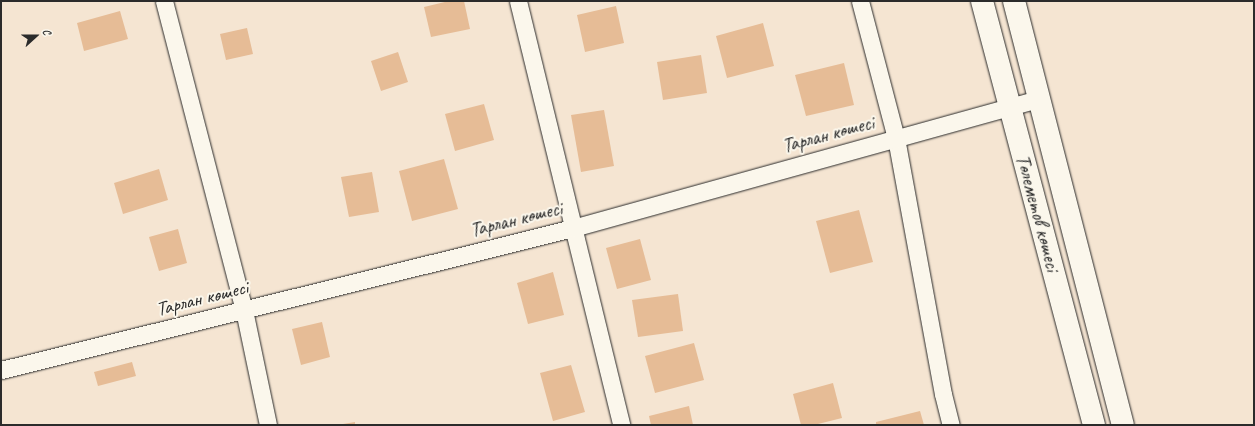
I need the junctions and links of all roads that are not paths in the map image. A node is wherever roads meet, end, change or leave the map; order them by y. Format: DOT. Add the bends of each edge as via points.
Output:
graph roads {
  1 [pos="164,1"];
  2 [pos="518,1"];
  3 [pos="860,1"];
  4 [pos="982,1"];
  5 [pos="1014,1"];
  6 [pos="1040,99"];
  7 [pos="1010,107"];
  8 [pos="896,138"];
  9 [pos="573,228"];
  10 [pos="244,310"];
  11 [pos="1,370"];
  12 [pos="268,425"];
  13 [pos="621,425"];
  14 [pos="951,425"];
  15 [pos="1094,425"];
  16 [pos="1123,425"];
  1 -- 10 [label="street"];
  2 -- 9 [label="street"];
  3 -- 8 [label="street"];
  4 -- 7 [label="main road, Төлеметов көшесі"];
  5 -- 6 [label="main road, Төлеметов көшесі"];
  6 -- 7 [label="street, Тарлан көшесі"];
  6 -- 16 [label="main road, Төлеметов көшесі"];
  7 -- 8 [label="street, Тарлан көшесі"];
  7 -- 15 [label="main road, Төлеметов көшесі"];
  8 -- 9 [label="street, Тарлан көшесі"];
  8 -- 14 [label="street" via="943,394"];
  9 -- 10 [label="street, Тарлан көшесі"];
  9 -- 13 [label="street"];
  10 -- 11 [label="street, Тарлан көшесі"];
  10 -- 12 [label="street"];
}
